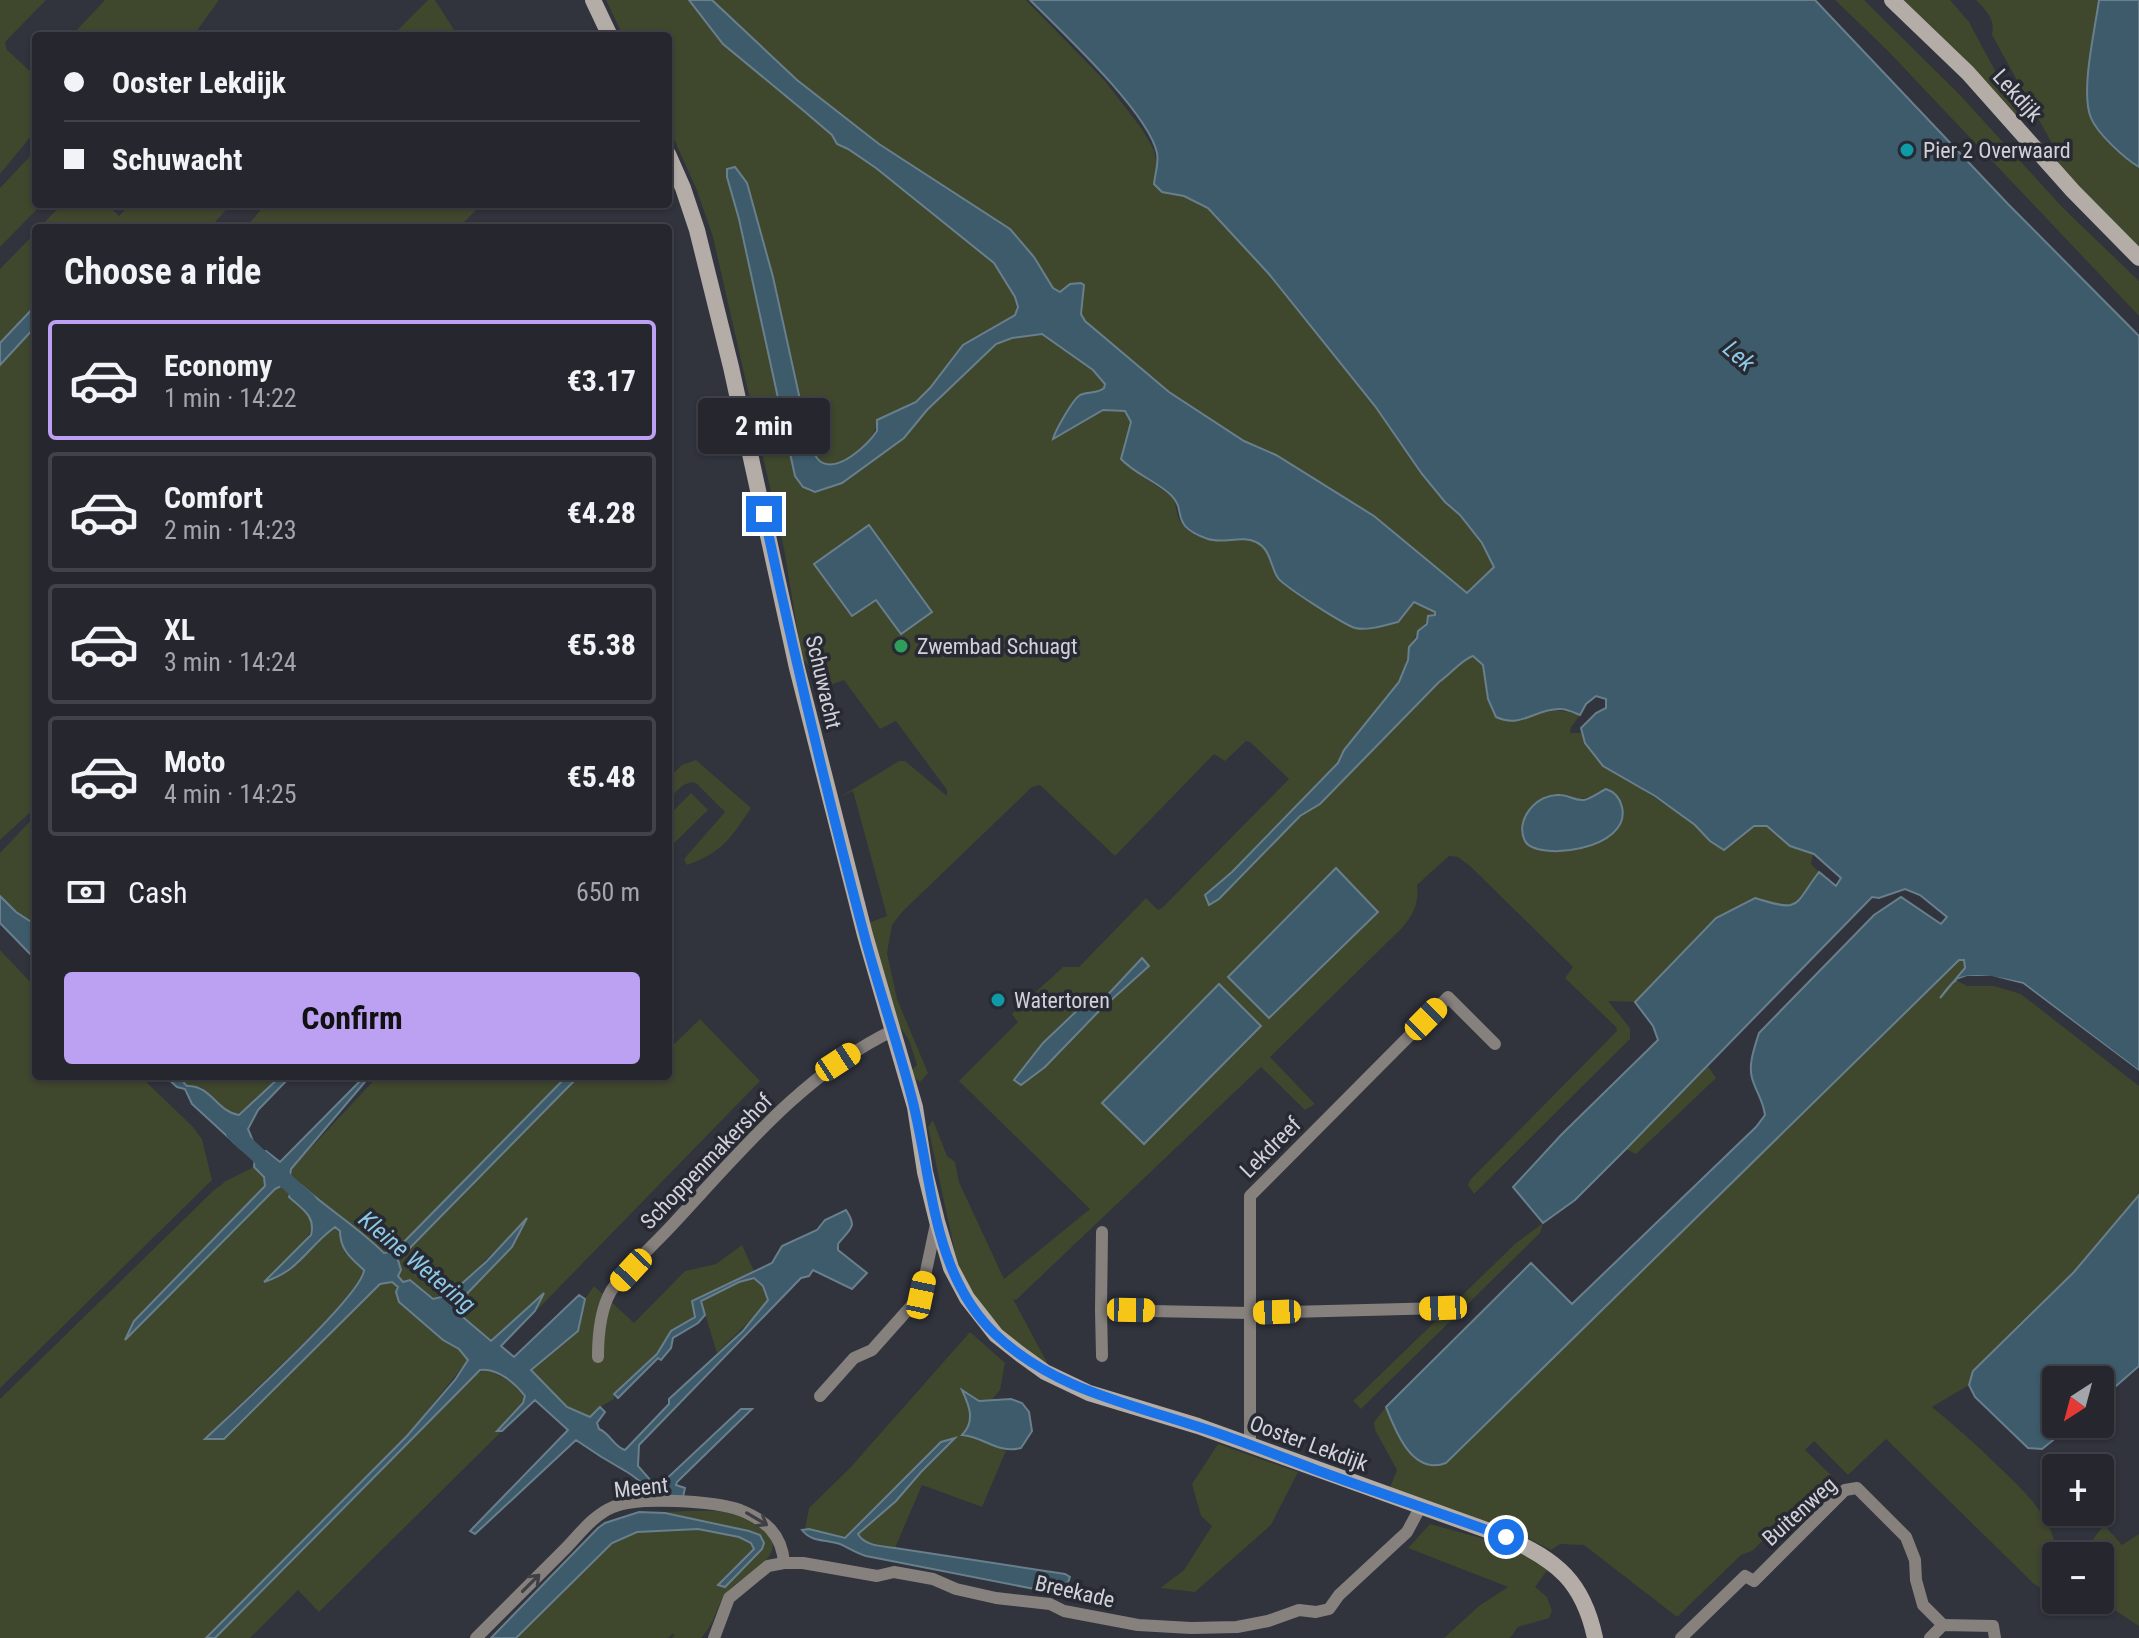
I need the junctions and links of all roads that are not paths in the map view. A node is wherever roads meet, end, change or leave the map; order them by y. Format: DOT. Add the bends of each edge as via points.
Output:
graph roads {
  1 [pos="593,0"];
  2 [pos="1892,0"];
  3 [pos="608,32"];
  4 [pos="672,163"];
  5 [pos="2139,258"];
  6 [pos="894,1030"];
  7 [pos="1495,1044"];
  8 [pos="937,1221"];
  9 [pos="1102,1232"];
  10 [pos="1443,1308"];
  11 [pos="1101,1310"];
  12 [pos="1250,1313"];
  13 [pos="979,1316"];
  14 [pos="1102,1356"];
  15 [pos="598,1357"];
  16 [pos="820,1396"];
  17 [pos="1250,1446"];
  18 [pos="1421,1506"];
  19 [pos="784,1563"];
  20 [pos="1943,1625"];
  21 [pos="476,1638"];
  22 [pos="714,1638"];
  23 [pos="1595,1638"];
  24 [pos="1681,1638"];
  25 [pos="1930,1638"];
  26 [pos="1995,1638"];
  1 -- 3 [label="street"];
  2 -- 5 [label="street, Lekdijk" via="1968,73"];
  4 -- 6 [label="street, Schuwacht" via="697,230 797,668"];
  6 -- 8 [label="street, Schuwacht"];
  6 -- 15 [label="street, Schoppenmakershof" via="838,1062 797,1096 611,1292 598,1331"];
  7 -- 12 [label="street, Lekdreef" via="1448,997 1250,1196"];
  8 -- 13 [label="street, Schuwacht" via="951,1268"];
  8 -- 16 [label="street, Schuwacht" via="921,1295 872,1350 854,1358"];
  9 -- 11 [label="street"];
  10 -- 12 [label="street"];
  11 -- 12 [label="street"];
  11 -- 14 [label="street"];
  12 -- 17 [label="street, Lekdreef"];
  13 -- 17 [label="street, Ooster Lekdijk" via="1045,1372 1089,1393"];
  17 -- 18 [label="street, Ooster Lekdijk"];
  18 -- 19 [label="street, Breekade" via="1407,1532 1329,1609 1299,1610 1237,1627 1138,1625 894,1572 877,1576"];
  18 -- 23 [label="street, Ooster Lekdijk" via="1506,1537 1562,1569 1585,1603"];
  21 -- 19 [label="street, Meent, one-way" via="593,1521 616,1505 651,1501 731,1507 774,1531"];
  19 -- 22 [label="street" via="768,1566 729,1598"];
  20 -- 24 [label="street, Buitenweg" via="1923,1605 1906,1537 1857,1488 1845,1490 1754,1581 1745,1576"];
  20 -- 25 [label="street"];
  20 -- 26 [label="street" via="1993,1626"];
}
